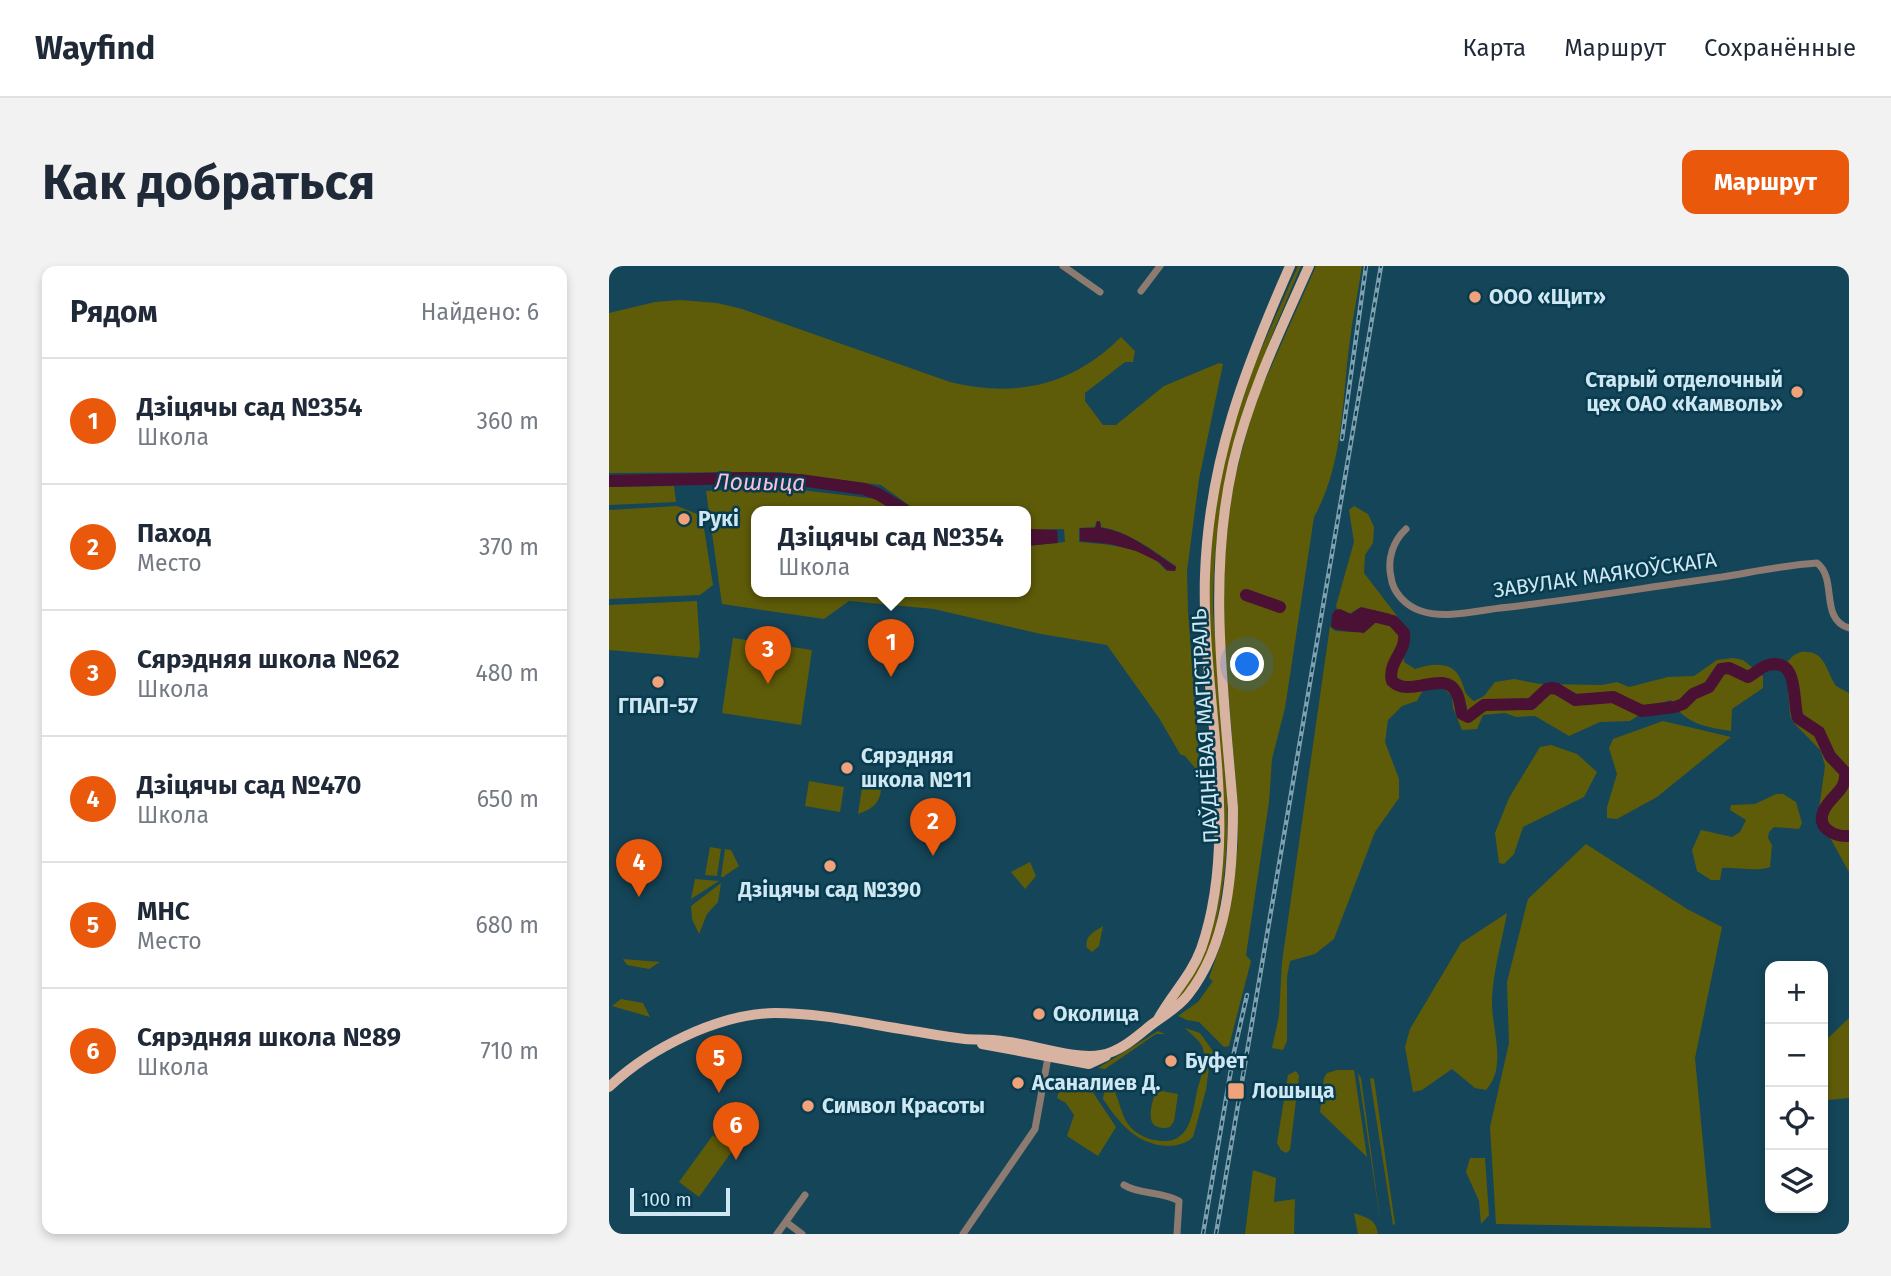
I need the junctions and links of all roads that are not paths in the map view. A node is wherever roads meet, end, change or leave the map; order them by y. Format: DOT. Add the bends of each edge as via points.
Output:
graph roads {
  1 [pos="1063,266"];
  2 [pos="1160,266"];
  3 [pos="1290,266"];
  4 [pos="1309,266"];
  5 [pos="1141,291"];
  6 [pos="1100,292"];
  7 [pos="1406,529"];
  8 [pos="1849,628"];
  9 [pos="1157,1021"];
  10 [pos="1049,1053"];
  11 [pos="609,1087"];
  12 [pos="1124,1185"];
  13 [pos="805,1195"];
  14 [pos="786,1222"];
  15 [pos="776,1234"];
  16 [pos="802,1234"];
  17 [pos="963,1234"];
  18 [pos="1177,1234"];
  1 -- 6 [label="street"];
  2 -- 5 [label="street"];
  3 -- 9 [label="main road, ПАЎДНЁВАЯ МАГІСТРАЛЬ" via="1243,379 1214,490 1205,614 1219,821 1217,856 1200,951"];
  4 -- 9 [label="main road, ПАЎДНЁВАЯ МАГІСТРАЛЬ" via="1258,380 1224,513 1218,604 1233,840 1222,919 1207,967 1187,996"];
  7 -- 8 [label="street, ЗАВУЛАК МАЯКОЎСКАГА" via="1393,547 1390,574 1398,595 1422,612 1528,605 1817,564 1825,575 1837,623"];
  9 -- 10 [label="main road" via="1089,1065"];
  10 -- 11 [label="main road" via="829,1017 766,1014 712,1026 664,1045"];
  10 -- 17 [label="street" via="1035,1129"];
  12 -- 18 [label="street" via="1179,1201"];
  13 -- 14 [label="street"];
  14 -- 15 [label="street"];
  14 -- 16 [label="street"];
}
